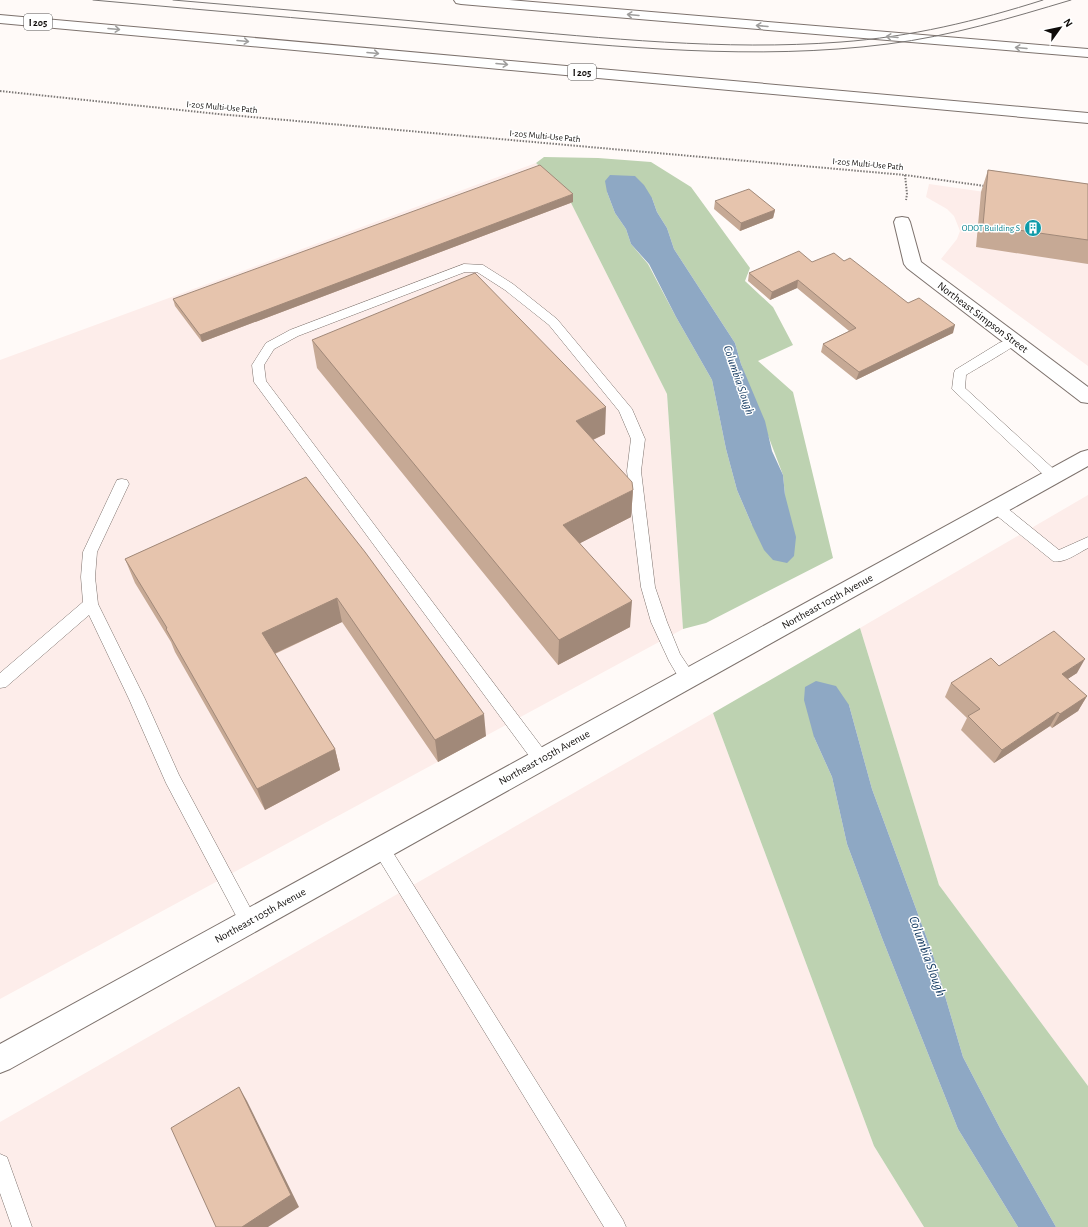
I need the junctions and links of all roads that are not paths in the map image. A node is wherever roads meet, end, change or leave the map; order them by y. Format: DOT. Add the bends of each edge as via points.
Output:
graph roads {
  1 [pos="461,0"];
  2 [pos="0,19"];
  3 [pos="0,22"];
  4 [pos="75,26"];
  5 [pos="1088,53"];
  6 [pos="1088,118"];
  7 [pos="902,222"];
  8 [pos="1014,341"];
  9 [pos="1088,397"];
  10 [pos="1088,457"];
  11 [pos="1053,476"];
  12 [pos="122,484"];
  13 [pos="996,508"];
  14 [pos="1088,542"];
  15 [pos="91,604"];
  16 [pos="688,678"];
  17 [pos="0,682"];
  18 [pos="541,759"];
  19 [pos="381,848"];
  20 [pos="248,921"];
  21 [pos="0,1059"];
  22 [pos="0,1164"];
  23 [pos="22,1227"];
  24 [pos="616,1227"];
  5 -- 1 [label="main road, one-way"];
  2 -- 4 [label="main road, I 205"];
  3 -- 4 [label="main road"];
  4 -- 6 [label="main road, I 205, one-way"];
  7 -- 8 [label="main road, Northeast Simpson Street" via="913,264"];
  8 -- 9 [label="main road, Northeast Simpson Street"];
  8 -- 11 [label="lane" via="960,373 958,389"];
  10 -- 11 [label="main road, Northeast 105th Avenue"];
  11 -- 13 [label="main road, Northeast 105th Avenue"];
  12 -- 15 [label="lane" via="90,552 88,577"];
  13 -- 14 [label="lane" via="1058,557"];
  13 -- 16 [label="main road, Northeast 105th Avenue"];
  15 -- 17 [label="lane"];
  15 -- 20 [label="lane" via="172,778"];
  16 -- 18 [label="main road, Northeast 105th Avenue"];
  16 -- 18 [label="lane" via="674,657 648,588 634,471 638,439 625,409 553,322 509,287 479,268 464,268 294,333 270,346 258,365 260,382"];
  18 -- 19 [label="main road, Northeast 105th Avenue"];
  19 -- 20 [label="main road, Northeast 105th Avenue"];
  19 -- 24 [label="lane"];
  20 -- 21 [label="main road, Northeast 105th Avenue"];
  22 -- 23 [label="lane"];
}
